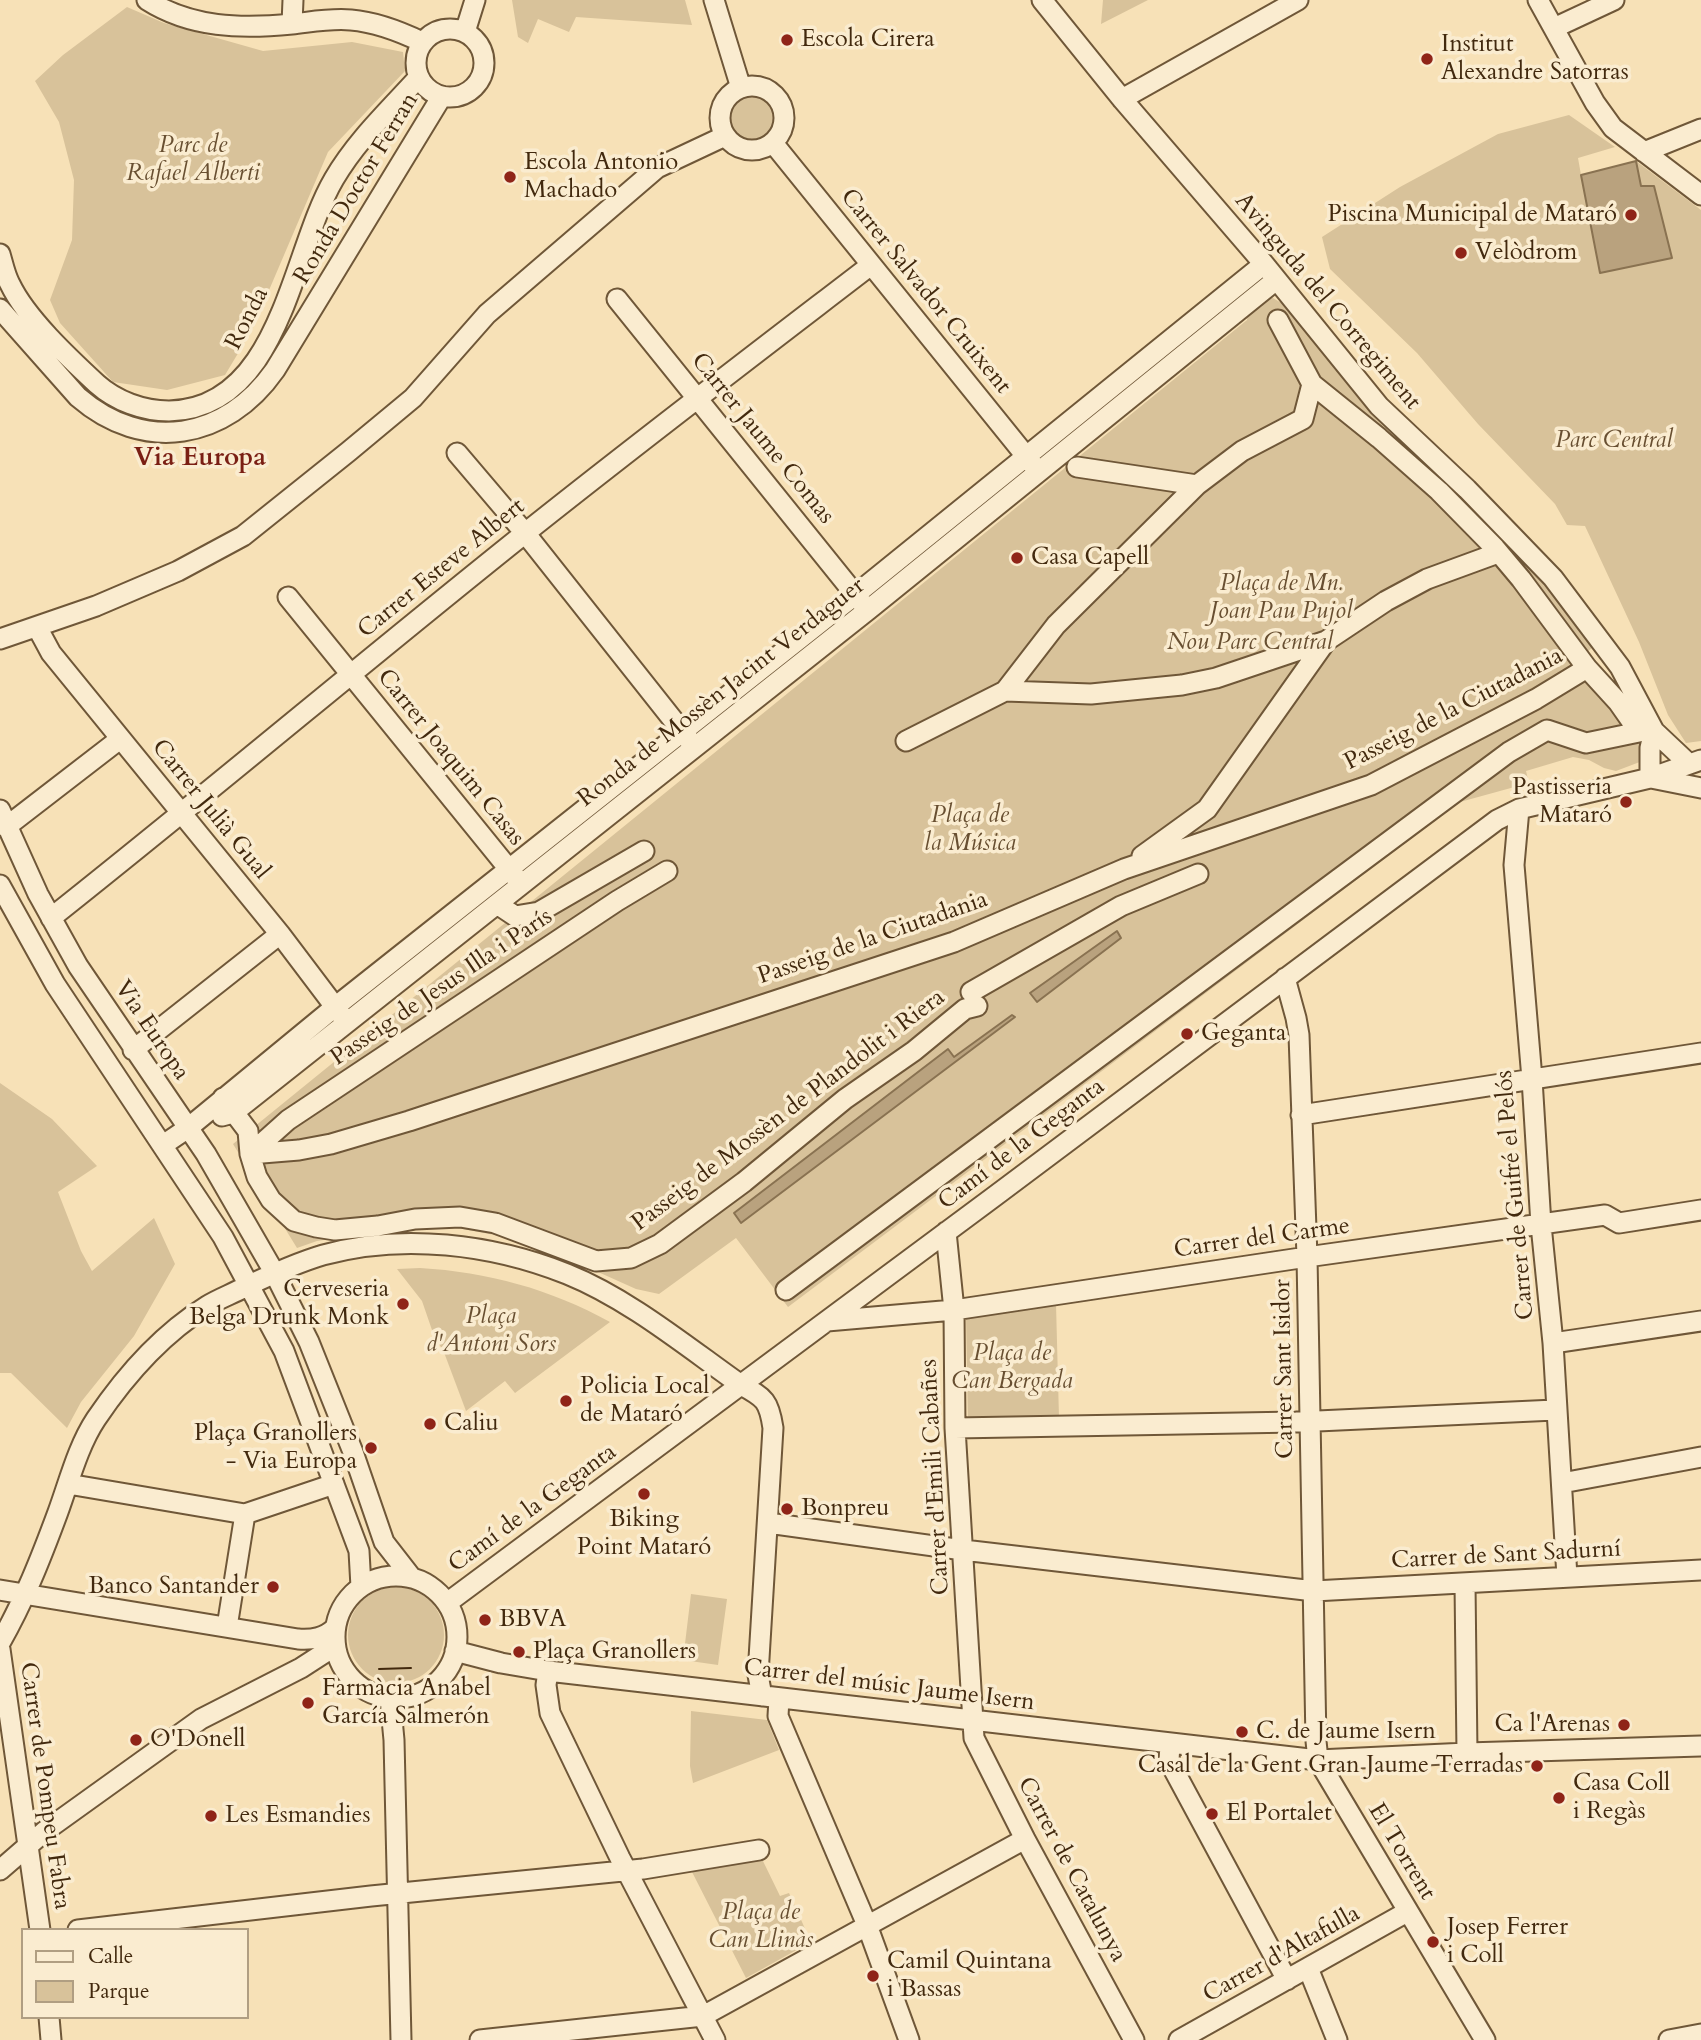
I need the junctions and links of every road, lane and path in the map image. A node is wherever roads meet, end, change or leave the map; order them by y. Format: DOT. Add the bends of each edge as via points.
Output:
graph roads {
  1 [pos="293,0"];
  2 [pos="475,0"];
  3 [pos="713,0"];
  4 [pos="1042,0"];
  5 [pos="1298,0"];
  6 [pos="1538,0"];
  7 [pos="1615,0"];
  8 [pos="157,3"];
  9 [pos="292,24"];
  10 [pos="1554,28"];
  11 [pos="465,32"];
  12 [pos="422,42"];
  13 [pos="419,78"];
  14 [pos="741,88"];
  15 [pos="442,96"];
  16 [pos="1122,99"];
  17 [pos="1701,129"];
  18 [pos="725,136"];
  19 [pos="773,143"];
  20 [pos="1644,152"];
  21 [pos="1701,195"];
  22 [pos="0,254"];
  23 [pos="871,265"];
  24 [pos="1270,272"];
  25 [pos="617,299"];
  26 [pos="0,309"];
  27 [pos="1278,320"];
  28 [pos="1312,384"];
  29 [pos="697,398"];
  30 [pos="457,453"];
  31 [pos="1032,465"];
  32 [pos="1077,467"];
  33 [pos="1198,485"];
  34 [pos="525,533"];
  35 [pos="1498,554"];
  36 [pos="288,597"];
  37 [pos="862,603"];
  38 [pos="37,627"];
  39 [pos="0,639"];
  40 [pos="1326,641"];
  41 [pos="1587,668"];
  42 [pos="351,674"];
  43 [pos="1006,691"];
  44 [pos="1654,731"];
  45 [pos="120,739"];
  46 [pos="688,739"];
  47 [pos="906,741"];
  48 [pos="1694,761"];
  49 [pos="1650,778"];
  50 [pos="1701,788"];
  51 [pos="1519,809"];
  52 [pos="182,814"];
  53 [pos="3,818"];
  54 [pos="644,851"];
  55 [pos="1124,869"];
  56 [pos="667,871"];
  57 [pos="1198,874"];
  58 [pos="515,877"];
  59 [pos="0,885"];
  60 [pos="497,904"];
  61 [pos="51,918"];
  62 [pos="280,934"];
  63 [pos="1285,978"];
  64 [pos="341,1015"];
  65 [pos="133,1050"];
  66 [pos="1701,1053"];
  67 [pos="1532,1079"];
  68 [pos="228,1105"];
  69 [pos="1301,1115"];
  70 [pos="188,1128"];
  71 [pos="163,1145"];
  72 [pos="250,1154"];
  73 [pos="1701,1210"];
  74 [pos="1541,1225"];
  75 [pos="946,1232"];
  76 [pos="1307,1256"];
  77 [pos="274,1272"];
  78 [pos="248,1286"];
  79 [pos="786,1290"];
  80 [pos="954,1310"];
  81 [pos="827,1321"];
  82 [pos="1701,1321"];
  83 [pos="1553,1343"];
  84 [pos="741,1385"];
  85 [pos="1555,1410"];
  86 [pos="1309,1422"];
  87 [pos="955,1428"];
  88 [pos="1701,1457"];
  89 [pos="1562,1483"];
  90 [pos="68,1484"];
  91 [pos="334,1484"];
  92 [pos="245,1514"];
  93 [pos="768,1522"];
  94 [pos="962,1550"];
  95 [pos="1701,1570"];
  96 [pos="1567,1577"];
  97 [pos="412,1578"];
  98 [pos="1465,1584"];
  99 [pos="361,1587"];
  100 [pos="0,1590"];
  101 [pos="1314,1591"];
  102 [pos="27,1595"];
  103 [pos="447,1603"];
  104 [pos="227,1627"];
  105 [pos="335,1637"];
  106 [pos="0,1643"];
  107 [pos="0,1649"];
  108 [pos="455,1651"];
  109 [pos="548,1671"];
  110 [pos="2,1686"];
  111 [pos="390,1698"];
  112 [pos="770,1698"];
  113 [pos="971,1720"];
  114 [pos="1170,1744"];
  115 [pos="1701,1746"];
  116 [pos="1467,1753"];
  117 [pos="1318,1760"];
  118 [pos="1025,1839"];
  119 [pos="29,1845"];
  120 [pos="759,1850"];
  121 [pos="0,1870"];
  122 [pos="627,1870"];
  123 [pos="398,1894"];
  124 [pos="1407,1912"];
  125 [pos="867,1925"];
  126 [pos="40,1928"];
  127 [pos="96,1928"];
  128 [pos="1308,1968"];
  129 [pos="1287,1980"];
  130 [pos="703,2016"];
  131 [pos="48,2019"];
  132 [pos="1701,2034"];
  133 [pos="51,2040"];
  134 [pos="401,2040"];
  135 [pos="480,2040"];
  136 [pos="715,2040"];
  137 [pos="909,2040"];
  138 [pos="1134,2040"];
  139 [pos="1179,2040"];
  140 [pos="1337,2040"];
  141 [pos="1485,2040"];
  142 [pos="1669,2040"];
  1 -- 9 [label="street"];
  2 -- 11 [label="street"];
  3 -- 14 [label="street"];
  4 -- 16 [label="street, Avinguda del Corregiment"];
  5 -- 16 [label="street"];
  6 -- 10 [label="street"];
  7 -- 10 [label="street"];
  8 -- 9 [label="street" via="211,24"];
  9 -- 12 [label="street" via="364,21"];
  10 -- 20 [label="street" via="1613,128"];
  11 -- 12 [label="street" via="446,28"];
  11 -- 15 [label="street" via="481,47 484,70 471,90 460,96"];
  12 -- 13 [label="street" via="415,63"];
  13 -- 15 [label="street"];
  13 -- 22 [label="street, Ronda" via="333,179 293,284 251,368 219,397 201,405 178,411 140,408 104,391 22,303 9,284"];
  14 -- 18 [label="street" via="721,108"];
  14 -- 19 [label="street" via="763,88 780,102 784,124"];
  15 -- 26 [label="street, Ronda Doctor Ferran" via="275,370 231,415 178,432 120,424 78,397"];
  16 -- 24 [label="street, Avinguda del Corregiment"];
  17 -- 20 [label="street"];
  18 -- 19 [label="street" via="753,151"];
  18 -- 38 [label="street" via="657,168 487,314 413,398 243,536 178,571"];
  19 -- 23 [label="street, Carrer Salvador Cruixent"];
  20 -- 21 [label="street"];
  23 -- 29 [label="street, Carrer Esteve Albert"];
  23 -- 31 [label="street, Carrer Salvador Cruixent"];
  24 -- 31 [label="street, Ronda de Mossèn Jacint Verdaguer"];
  24 -- 44 [label="street, Avinguda del Corregiment" via="1379,406 1553,578 1620,667"];
  25 -- 29 [label="street, Carrer Jaume Comas"];
  27 -- 28 [label="street"];
  28 -- 33 [label="street" via="1303,419 1242,451"];
  28 -- 35 [label="street" via="1439,491"];
  29 -- 34 [label="street, Carrer Esteve Albert"];
  29 -- 37 [label="street, Carrer Jaume Comas"];
  30 -- 34 [label="street"];
  31 -- 37 [label="street, Ronda de Mossèn Jacint Verdaguer"];
  32 -- 33 [label="street"];
  33 -- 43 [label="street" via="1056,625"];
  34 -- 42 [label="street, Carrer Esteve Albert"];
  34 -- 46 [label="street"];
  35 -- 40 [label="street" via="1427,579"];
  35 -- 41 [label="street"];
  36 -- 42 [label="street, Carrer Joaquim Casas"];
  37 -- 46 [label="street, Ronda de Mossèn Jacint Verdaguer"];
  38 -- 39 [label="street"];
  38 -- 45 [label="street, Carrer Julià Gual" via="51,653"];
  40 -- 43 [label="street" via="1182,685 1091,694"];
  40 -- 55 [label="street" via="1207,809"];
  41 -- 55 [label="street, Passeig de la Ciutadania" via="1371,785"];
  41 -- 79 [label="street" via="1639,732 1586,743 1546,730 1509,751"];
  42 -- 52 [label="street, Carrer Esteve Albert"];
  42 -- 58 [label="street, Carrer Joaquim Casas"];
  43 -- 47 [label="street"];
  44 -- 48 [label="street, Avinguda del Corregiment"];
  44 -- 49 [label="street"];
  45 -- 52 [label="street, Carrer Julià Gual"];
  45 -- 53 [label="street"];
  46 -- 58 [label="street, Ronda de Mossèn Jacint Verdaguer"];
  48 -- 49 [label="street, Camí de la Geganta"];
  49 -- 50 [label="street"];
  49 -- 51 [label="street, Camí de la Geganta"];
  51 -- 63 [label="street, Camí de la Geganta" via="1497,820"];
  51 -- 67 [label="street, Carrer de Guifré el Pelós" via="1514,865"];
  52 -- 61 [label="street, Carrer Esteve Albert"];
  52 -- 62 [label="street, Carrer Julià Gual"];
  53 -- 61 [label="street, Via Europa"];
  54 -- 60 [label="street" via="539,912 515,916"];
  55 -- 72 [label="street, Passeig de la Ciutadania" via="954,942 409,1121 331,1144"];
  56 -- 72 [label="street, Passeig de Jesus Illa i París" via="288,1120"];
  57 -- 72 [label="street, Passeig de Mossèn de Plandolit i Riera" via="1121,906 974,999 744,1182 660,1244 631,1258 596,1261 495,1223 460,1217 349,1229 294,1221 271,1200"];
  58 -- 60 [label="street, Ronda de Mossèn Jacint Verdaguer"];
  58 -- 64 [label="street, Ronda de Mossèn Jacint Verdaguer"];
  59 -- 71 [label="street" via="55,984"];
  60 -- 64 [label="street, Ronda de Mossèn Jacint Verdaguer"];
  61 -- 65 [label="street, Via Europa"];
  62 -- 64 [label="street, Carrer Julià Gual"];
  62 -- 65 [label="street"];
  63 -- 69 [label="street, Carrer Sant Isidor" via="1298,1035"];
  63 -- 75 [label="street, Camí de la Geganta"];
  64 -- 68 [label="street, Ronda de Mossèn Jacint Verdaguer"];
  65 -- 70 [label="street, Via Europa"];
  66 -- 67 [label="street"];
  67 -- 69 [label="street"];
  67 -- 74 [label="street, Carrer de Guifré el Pelós"];
  68 -- 70 [label="street, Ronda de Mossèn Jacint Verdaguer"];
  68 -- 72 [label="street" via="248,1131"];
  69 -- 76 [label="street, Carrer Sant Isidor"];
  70 -- 71 [label="street, Ronda de Mossèn Jacint Verdaguer"];
  70 -- 77 [label="street, Via Europa"];
  71 -- 78 [label="street" via="223,1237"];
  73 -- 74 [label="street, Carrer del Carme" via="1619,1223 1605,1215"];
  74 -- 76 [label="street, Carrer del Carme"];
  74 -- 83 [label="street, Carrer de Guifré el Pelós"];
  75 -- 80 [label="street, Carrer d'Emili Cabañes"];
  75 -- 81 [label="street, Camí de la Geganta"];
  76 -- 80 [label="street, Carrer del Carme"];
  76 -- 86 [label="street, Carrer Sant Isidor"];
  77 -- 78 [label="street"];
  77 -- 84 [label="street" via="322,1255 390,1244 460,1246 502,1253 568,1274 626,1305"];
  77 -- 97 [label="street, Via Europa" via="309,1342 384,1542"];
  78 -- 90 [label="street, Carrer de Pompeu Fabra" via="207,1306 132,1372 94,1422"];
  78 -- 91 [label="street" via="284,1352"];
  80 -- 81 [label="street, Carrer del Carme"];
  80 -- 87 [label="street, Carrer d'Emili Cabañes"];
  81 -- 84 [label="street, Camí de la Geganta"];
  82 -- 83 [label="street"];
  83 -- 85 [label="street, Carrer de Guifré el Pelós"];
  84 -- 93 [label="street" via="769,1405 773,1428"];
  84 -- 103 [label="street, Camí de la Geganta"];
  85 -- 86 [label="street"];
  85 -- 89 [label="street, Carrer de Guifré el Pelós"];
  86 -- 87 [label="street"];
  86 -- 101 [label="street, Carrer Sant Isidor"];
  87 -- 94 [label="street, Carrer d'Emili Cabañes"];
  88 -- 89 [label="street"];
  89 -- 96 [label="street, Carrer de Guifré el Pelós"];
  90 -- 92 [label="street"];
  90 -- 102 [label="street, Carrer de Pompeu Fabra"];
  91 -- 92 [label="street"];
  91 -- 99 [label="street" via="359,1551"];
  92 -- 104 [label="street"];
  93 -- 94 [label="street, Carrer de Sant Sadurní"];
  93 -- 112 [label="street" via="758,1675"];
  94 -- 101 [label="street, Carrer de Sant Sadurní"];
  94 -- 113 [label="street, Carrer d'Emili Cabañes"];
  95 -- 96 [label="street, Carrer de Sant Sadurní"];
  96 -- 98 [label="street, Carrer de Sant Sadurní"];
  97 -- 99 [label="street" via="381,1577"];
  97 -- 103 [label="street" via="435,1590"];
  98 -- 101 [label="street, Carrer de Sant Sadurní"];
  98 -- 116 [label="street"];
  99 -- 105 [label="street" via="344,1604"];
  100 -- 102 [label="street"];
  101 -- 117 [label="street, Carrer Sant Isidor"];
  102 -- 104 [label="street"];
  102 -- 106 [label="street, Carrer de Pompeu Fabra"];
  103 -- 108 [label="street" via="456,1623"];
  104 -- 105 [label="street" via="312,1640"];
  105 -- 111 [label="street" via="347,1674 358,1686"];
  105 -- 119 [label="street" via="301,1668 201,1719"];
  107 -- 110 [label="street, Carrer de Pompeu Fabra"];
  108 -- 109 [label="street, Carrer del músic Jaume Isern"];
  108 -- 111 [label="street" via="434,1685 410,1696"];
  109 -- 112 [label="street, Carrer del músic Jaume Isern"];
  109 -- 122 [label="street" via="551,1713"];
  110 -- 119 [label="street, Carrer de Pompeu Fabra"];
  111 -- 123 [label="street"];
  112 -- 113 [label="street, Carrer del músic Jaume Isern"];
  112 -- 125 [label="street"];
  113 -- 114 [label="street, Carrer del músic Jaume Isern"];
  113 -- 118 [label="street, Carrer de Catalunya" via="974,1738"];
  114 -- 117 [label="street, Carrer del músic Jaume Isern"];
  114 -- 129 [label="street" via="1169,1761"];
  115 -- 116 [label="street, Carrer del músic Jaume Isern"];
  116 -- 117 [label="street, Carrer del músic Jaume Isern"];
  117 -- 124 [label="street, El Torrent"];
  118 -- 125 [label="street"];
  118 -- 138 [label="street, Carrer de Catalunya"];
  119 -- 121 [label="street"];
  119 -- 126 [label="street, Carrer de Pompeu Fabra"];
  120 -- 122 [label="street"];
  122 -- 123 [label="street"];
  122 -- 130 [label="street"];
  123 -- 127 [label="street"];
  123 -- 134 [label="street"];
  124 -- 128 [label="street, Carrer d'Altafulla"];
  124 -- 141 [label="street, El Torrent"];
  125 -- 130 [label="street"];
  125 -- 137 [label="street"];
  128 -- 129 [label="street, Carrer d'Altafulla"];
  128 -- 140 [label="street"];
  129 -- 139 [label="street, Carrer d'Altafulla"];
  130 -- 135 [label="street"];
  130 -- 136 [label="street"];
  131 -- 133 [label="street"];
  132 -- 142 [label="street"];
}
